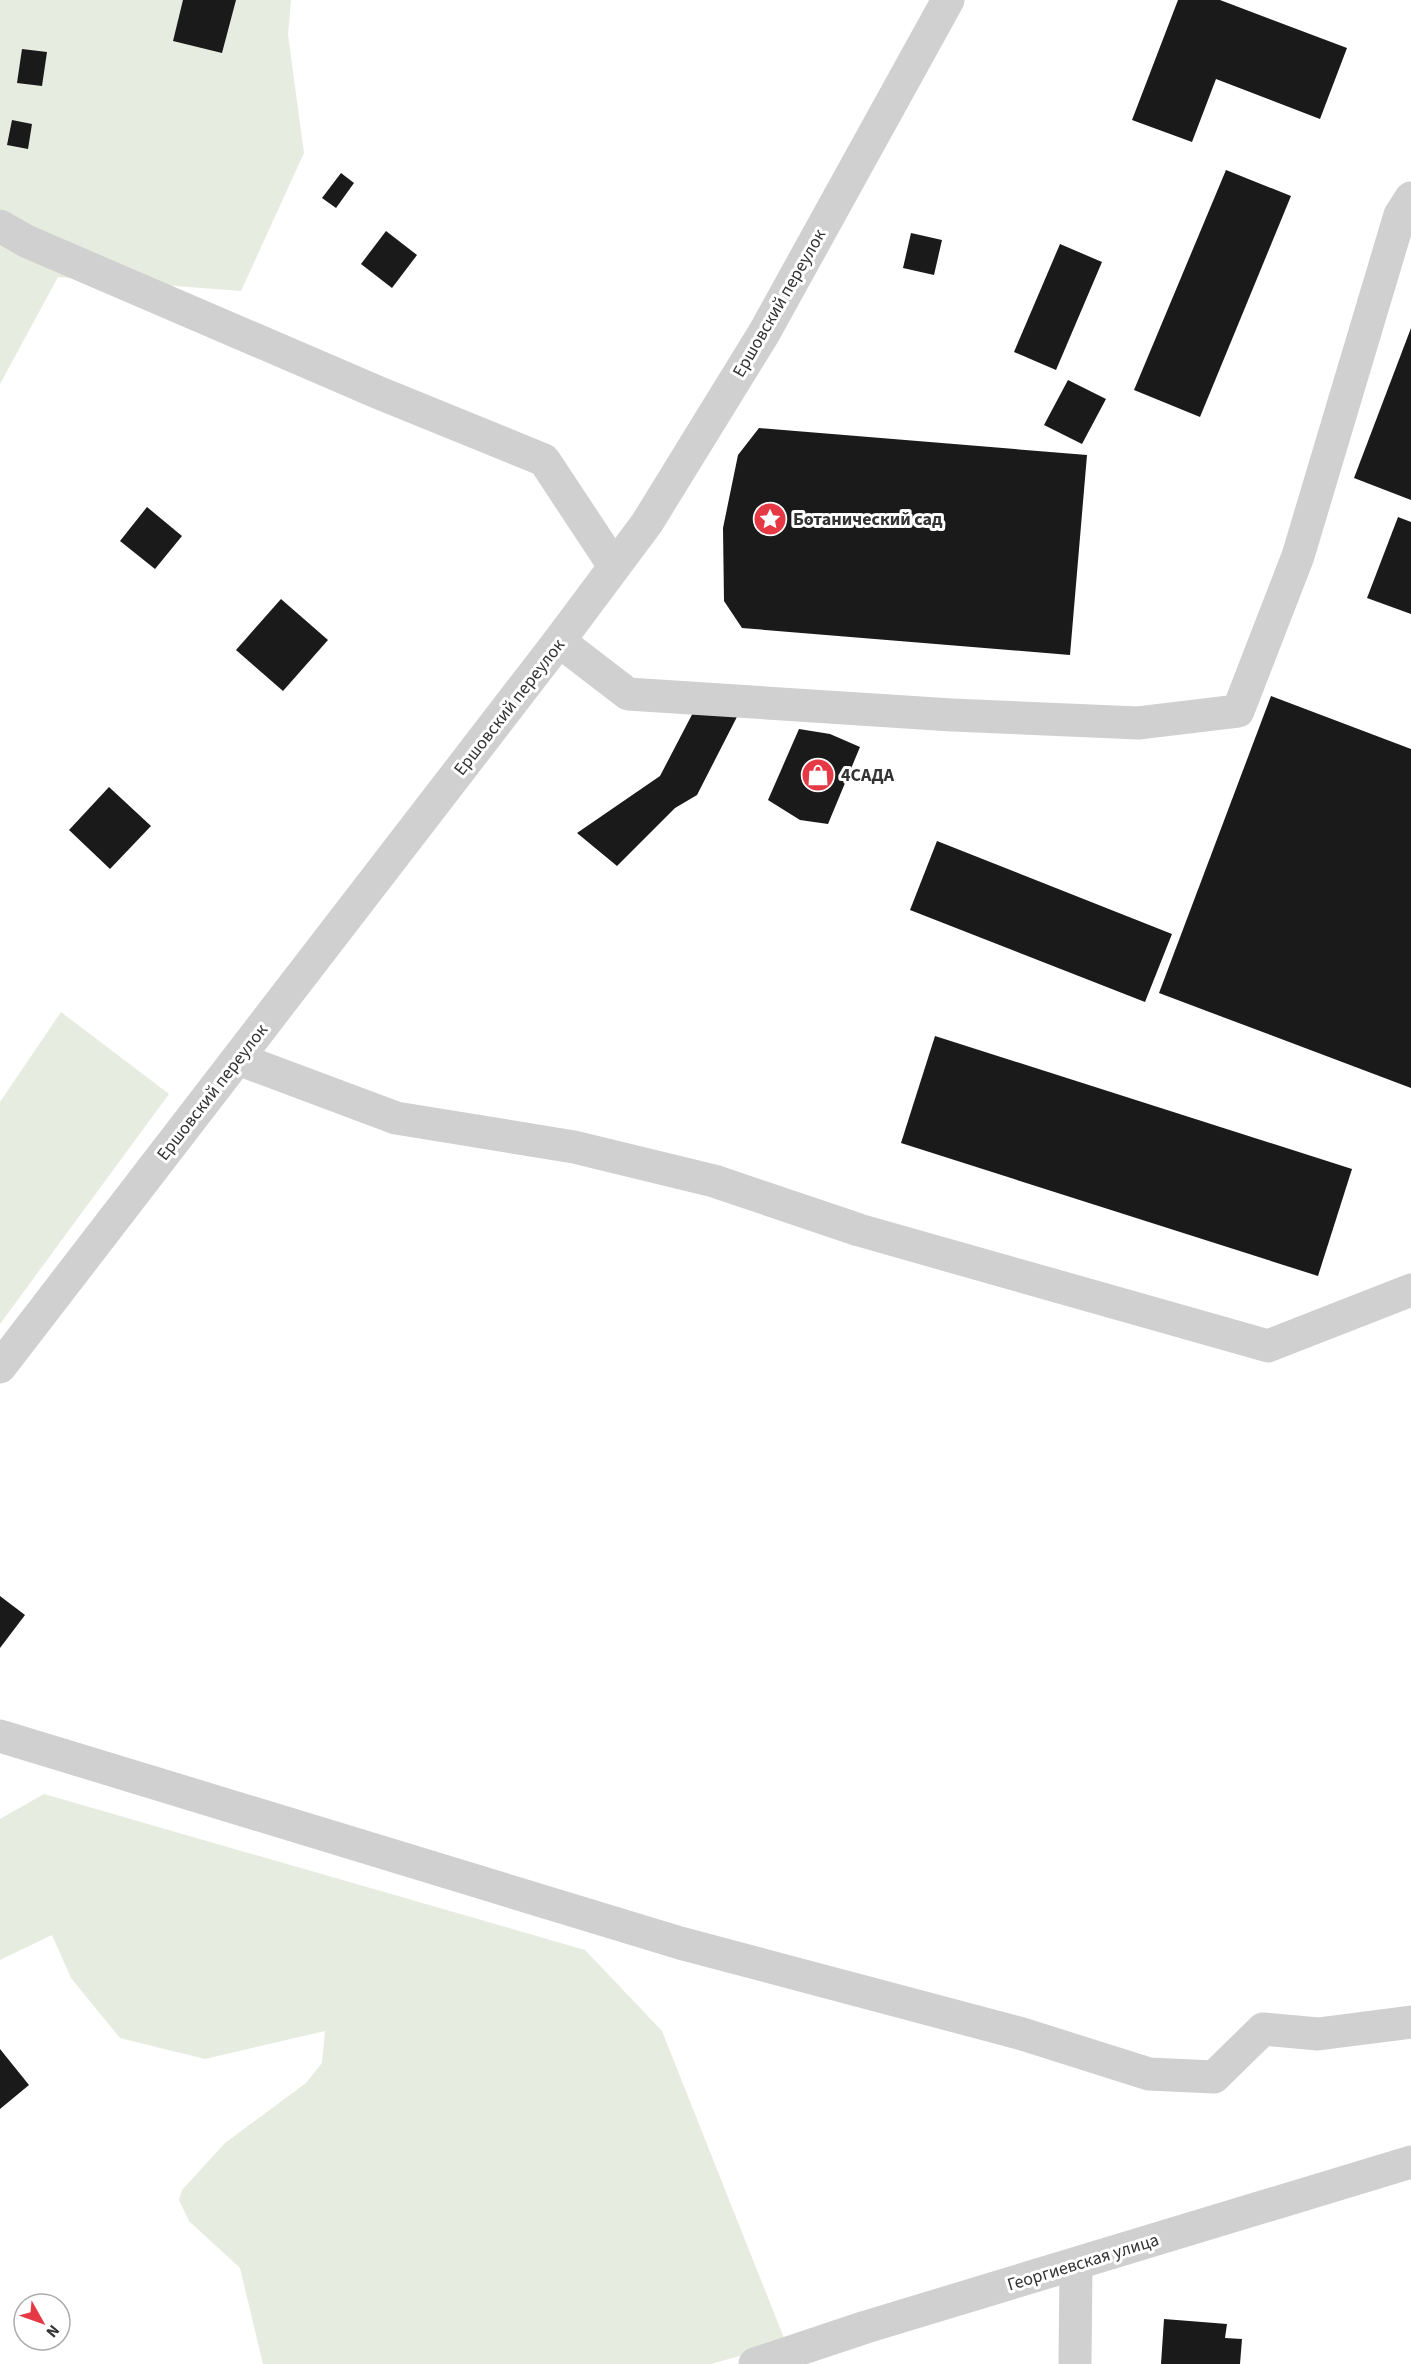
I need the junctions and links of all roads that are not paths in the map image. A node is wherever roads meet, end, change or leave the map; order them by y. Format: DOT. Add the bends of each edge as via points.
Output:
graph roads {
  1 [pos="948,0"];
  2 [pos="1411,198"];
  3 [pos="0,226"];
  4 [pos="614,566"];
  5 [pos="559,642"];
  6 [pos="238,1059"];
  7 [pos="1411,1290"];
  8 [pos="0,1367"];
  9 [pos="0,1736"];
  10 [pos="1411,2022"];
  11 [pos="1411,2162"];
  12 [pos="1076,2265"];
  13 [pos="755,2364"];
  14 [pos="1075,2364"];
  1 -- 4 [label="street, Ершовский переулок" via="764,333 647,523"];
  2 -- 5 [label="street" via="1400,215 1298,556 1238,711 1138,723 628,694"];
  3 -- 4 [label="street" via="26,241 377,392 544,460"];
  4 -- 5 [label="street, Ершовский переулок"];
  5 -- 6 [label="street, Ершовский переулок"];
  6 -- 7 [label="street" via="396,1118 574,1147 714,1181 859,1230 1268,1346"];
  6 -- 8 [label="street, Ершовский переулок"];
  9 -- 10 [label="street" via="680,1943 1019,2032 1149,2074 1214,2077 1263,2029 1318,2034"];
  11 -- 12 [label="street, Георгиевская улица"];
  12 -- 13 [label="street, Георгиевская улица"];
  12 -- 14 [label="street"];
}
